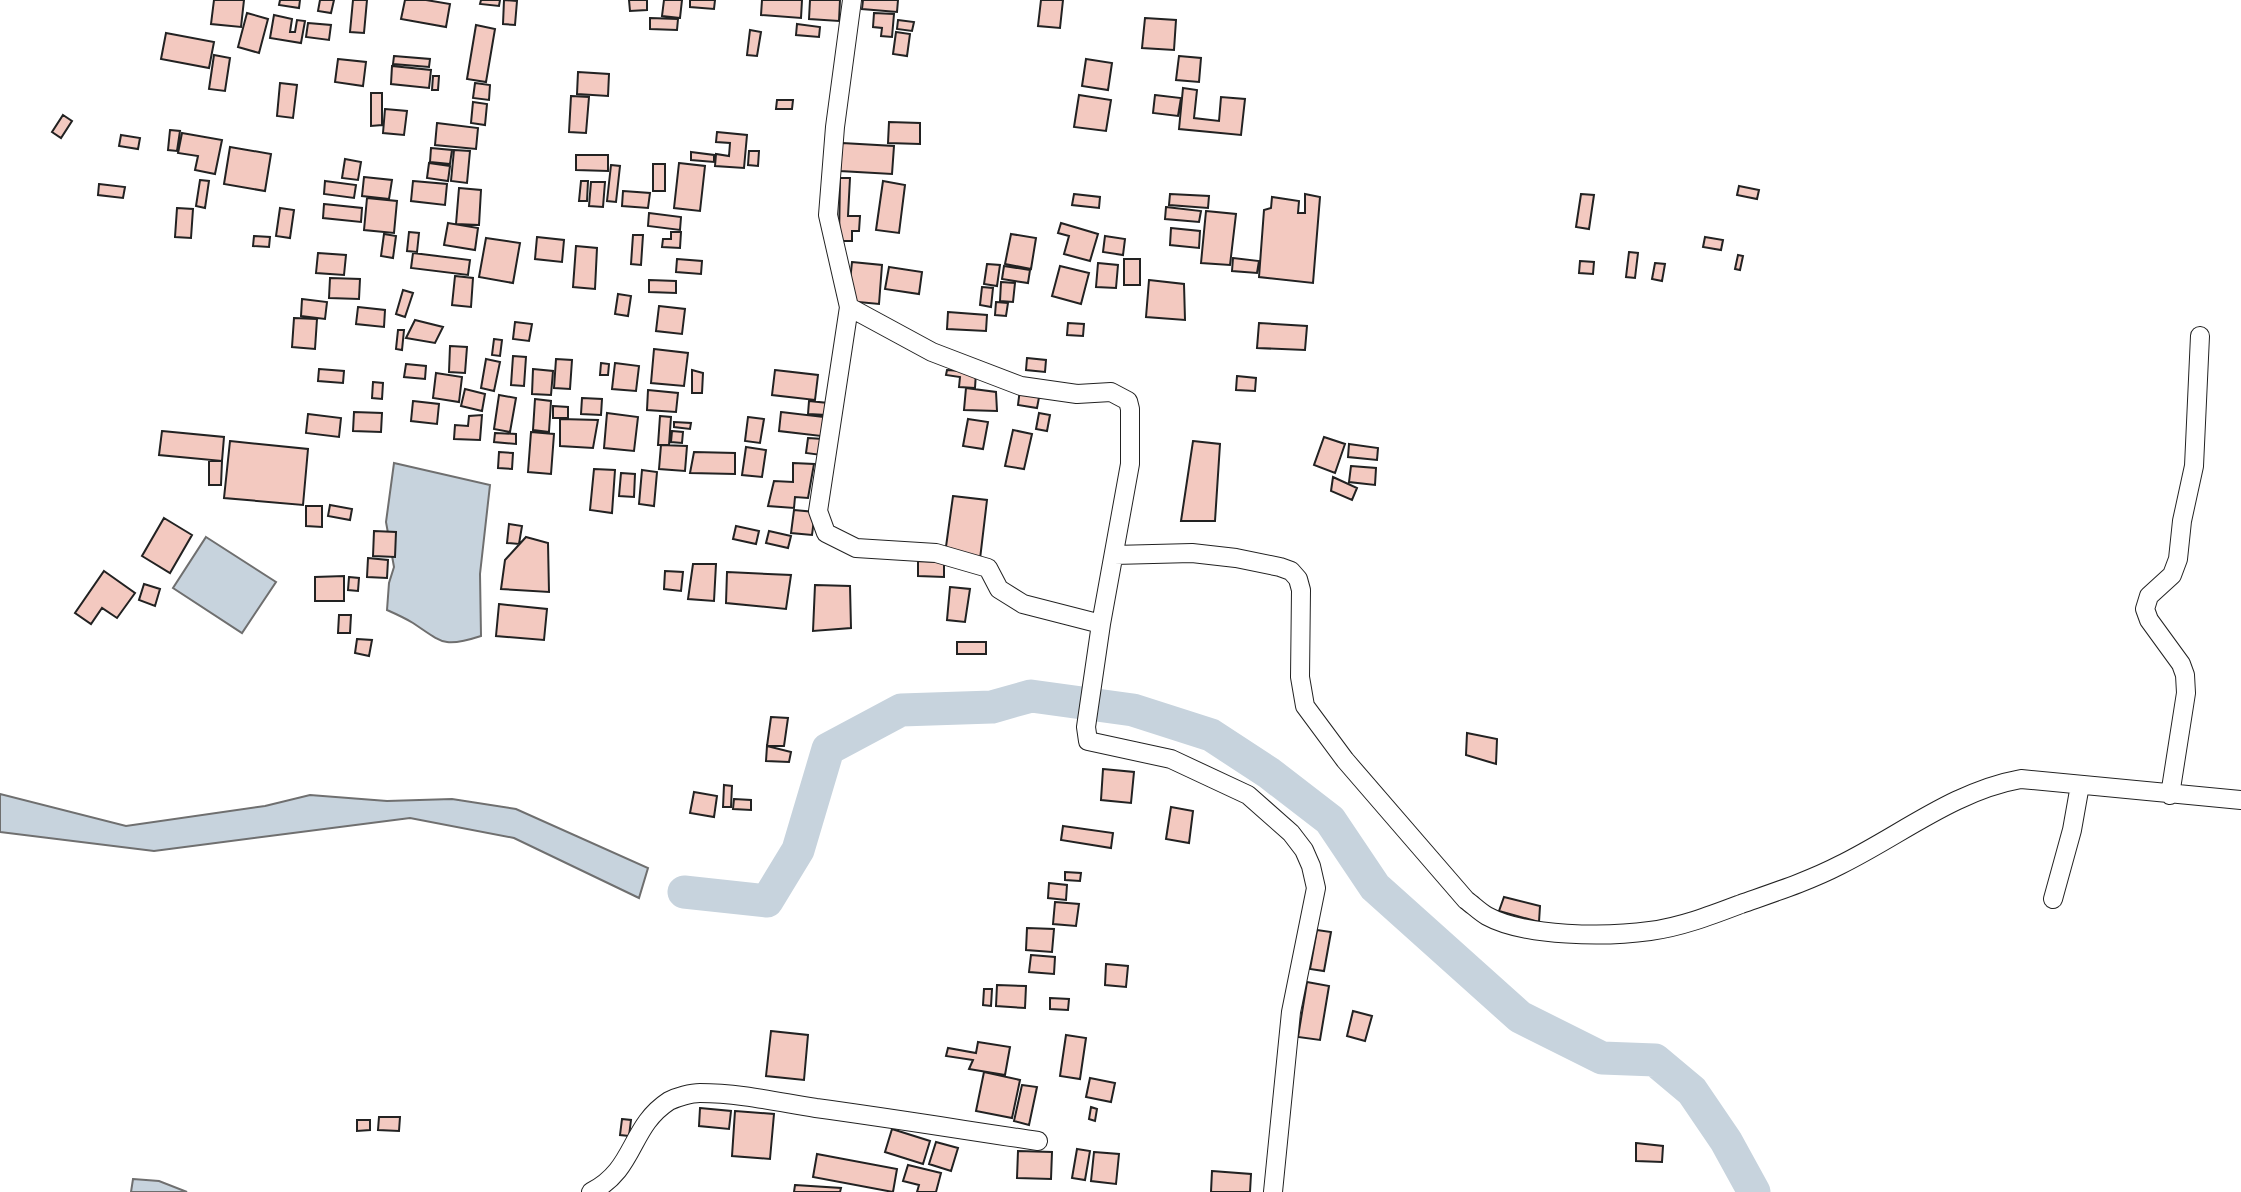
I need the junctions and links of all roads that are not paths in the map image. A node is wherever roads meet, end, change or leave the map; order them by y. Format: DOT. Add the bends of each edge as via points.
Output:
graph roads {
  1 [pos="852,0"];
  2 [pos="849,307"];
  3 [pos="2200,336"];
  4 [pos="1114,555"];
  5 [pos="1101,624"];
  6 [pos="2080,785"];
  7 [pos="2170,795"];
  8 [pos="2241,800"];
  9 [pos="2053,899"];
  10 [pos="1038,1141"];
  11 [pos="591,1192"];
  12 [pos="1273,1192"];
  1 -- 2 [label="street" via="828,215"];
  2 -- 4 [label="street" via="932,352 1021,386 1077,394 1111,392 1128,401 1130,464"];
  2 -- 5 [label="street" via="818,511 826,533 856,548 936,554 988,568 999,589 1023,604"];
  3 -- 7 [label="street" via="2194,466 2178,559 2172,575 2149,596 2145,609 2185,675"];
  4 -- 5 [label="street"];
  4 -- 6 [label="street" via="1192,552 1291,571 1301,590 1300,677 1305,706 1345,760 1466,900 1507,925 1544,932 1608,933 1650,932 1691,922 1840,866 1988,786 2021,779"];
  5 -- 12 [label="street" via="1086,727 1088,741 1171,759 1248,795 1291,833 1311,866 1316,888 1291,1012"];
  6 -- 7 [label="street"];
  6 -- 9 [label="street"];
  7 -- 8 [label="street"];
  10 -- 11 [label="street" via="696,1093 671,1100 654,1114 639,1132 622,1168 608,1184"];
}
